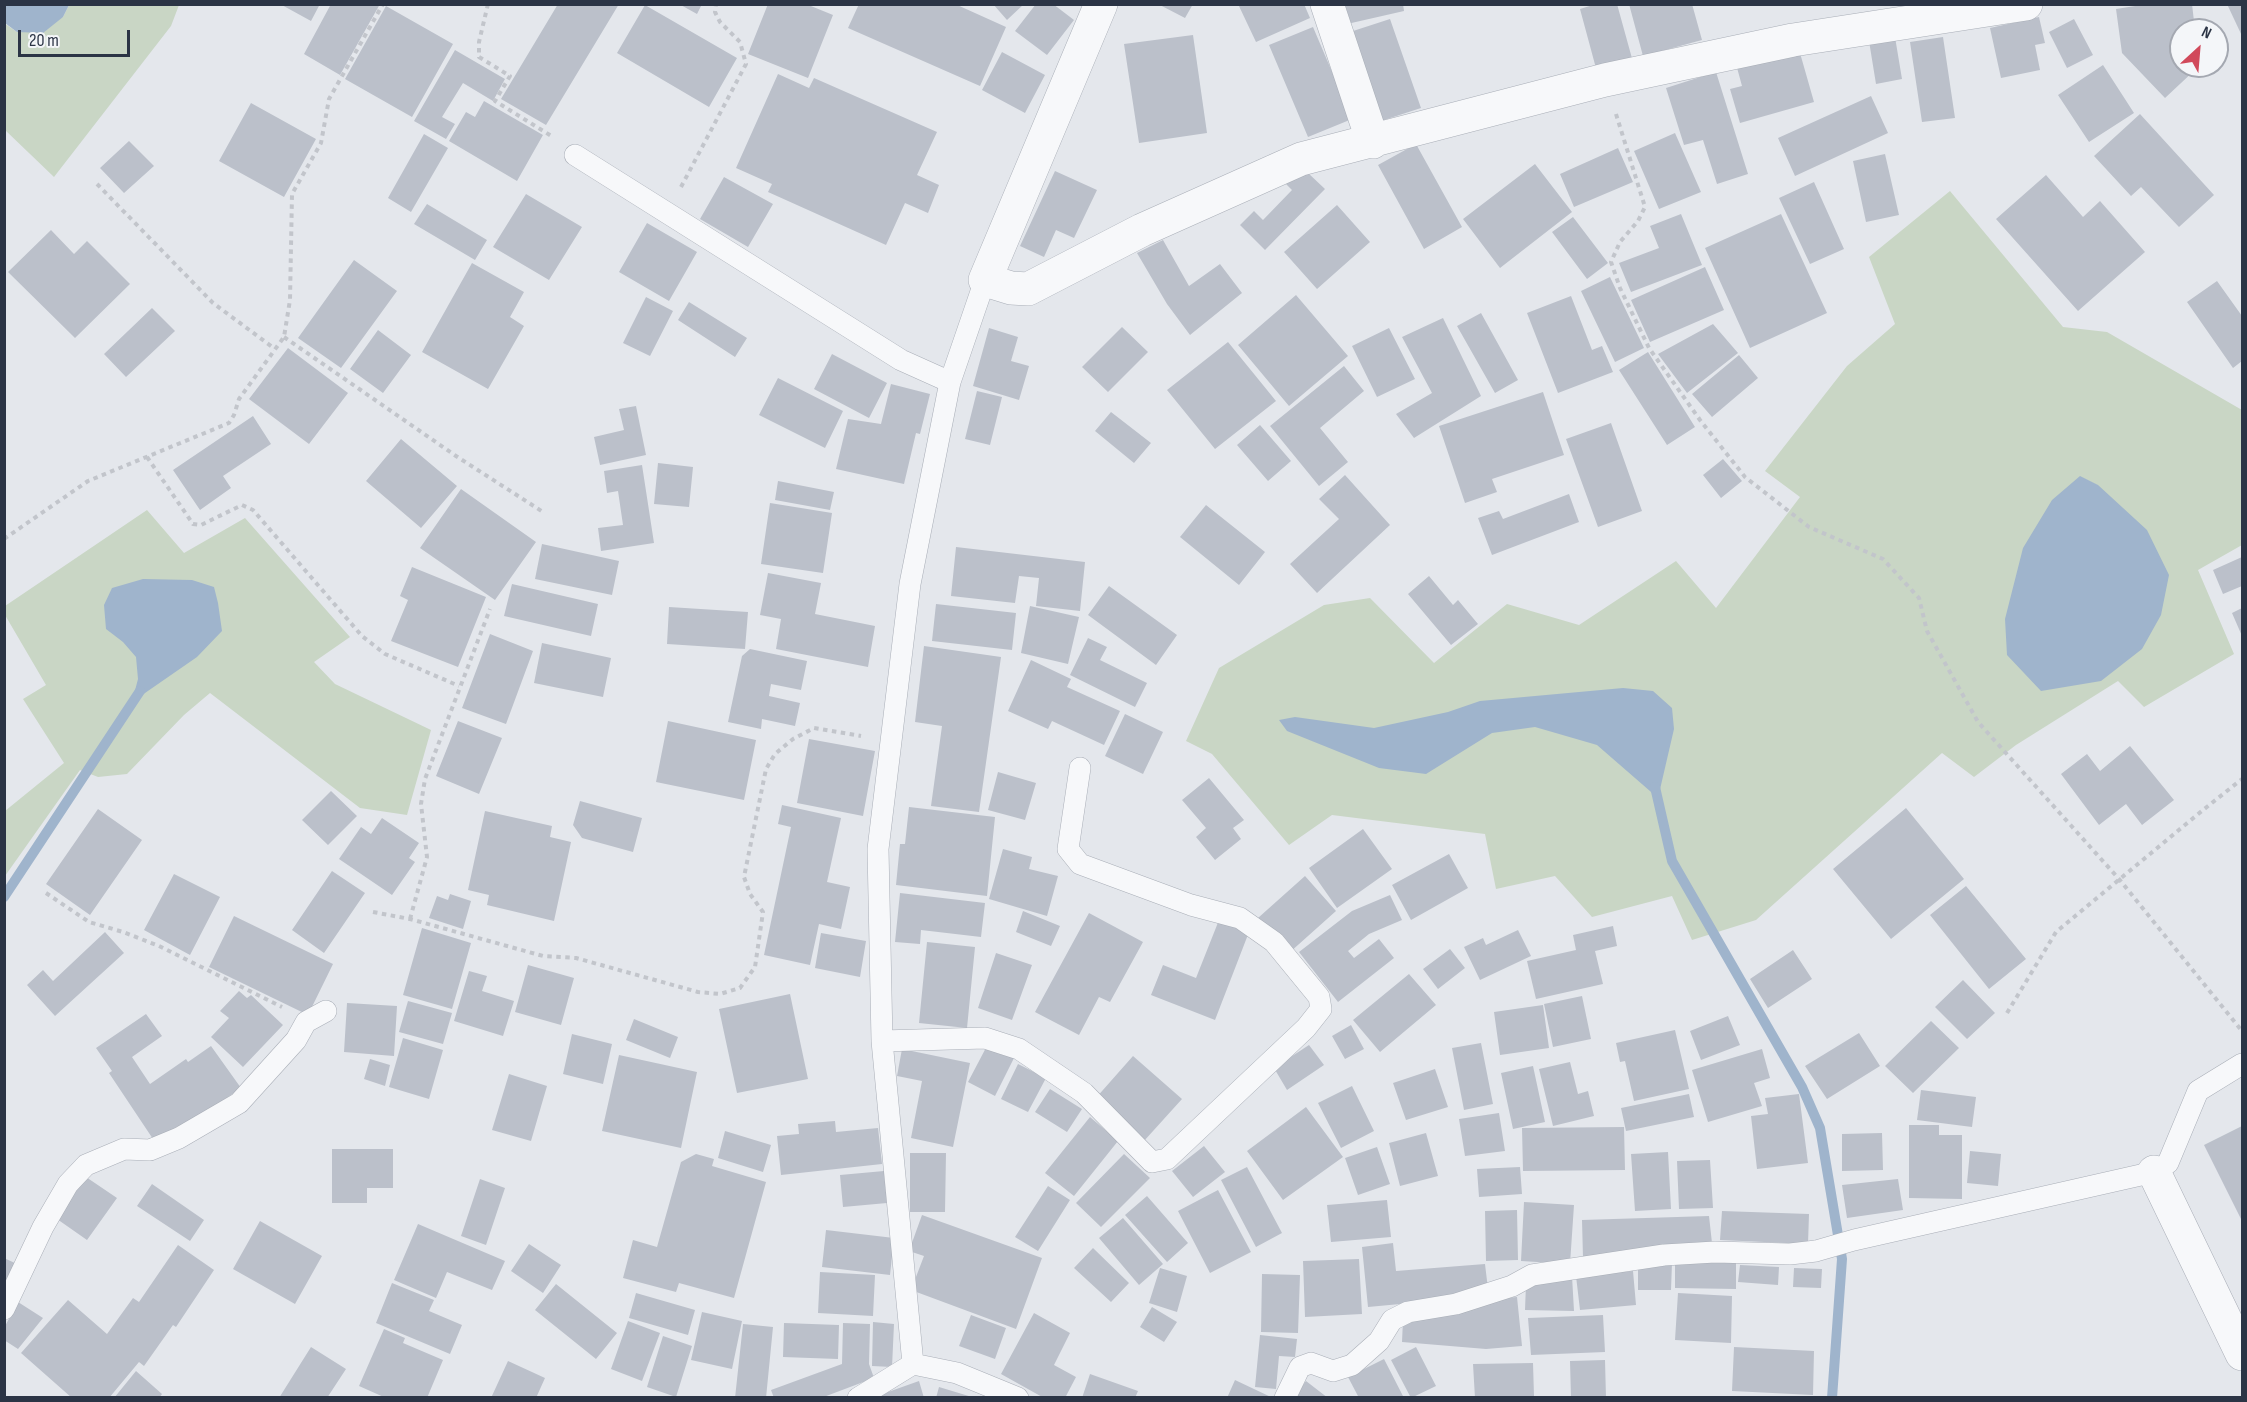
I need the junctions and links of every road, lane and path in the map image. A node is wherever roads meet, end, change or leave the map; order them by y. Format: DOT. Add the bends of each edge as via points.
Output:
graph roads {
  1 [pos="383,4"];
  2 [pos="488,4"];
  3 [pos="716,4"];
  4 [pos="1101,4"];
  5 [pos="1327,4"];
  6 [pos="2026,4"];
  7 [pos="1605,80"];
  8 [pos="1373,142"];
  9 [pos="575,155"];
  10 [pos="97,184"];
  11 [pos="666,214"];
  12 [pos="985,280"];
  13 [pos="284,337"];
  14 [pos="274,349"];
  15 [pos="950,382"];
  16 [pos="147,457"];
  17 [pos="543,512"];
  18 [pos="4,540"];
  19 [pos="490,609"];
  20 [pos="459,686"];
  21 [pos="891,741"];
  22 [pos="1080,768"];
  23 [pos="2242,779"];
  24 [pos="2119,879"];
  25 [pos="46,893"];
  26 [pos="373,912"];
  27 [pos="410,919"];
  28 [pos="326,1011"];
  29 [pos="2007,1013"];
  30 [pos="306,1022"];
  31 [pos="2242,1031"];
  32 [pos="882,1041"];
  33 [pos="2242,1064"];
  34 [pos="2154,1172"];
  35 [pos="4,1309"];
  36 [pos="2242,1354"];
  37 [pos="913,1364"];
  38 [pos="858,1398"];
  39 [pos="1018,1398"];
  40 [pos="1285,1398"];
  1 -- 13 [label="path" via="329,99 321,143 292,194 290,300"];
  2 -- 9 [label="path" via="478,42 479,57 510,76 495,101 548,133"];
  3 -- 11 [label="path" via="720,21 740,42 746,64"];
  4 -- 12 [label="street"];
  5 -- 8 [label="street"];
  6 -- 7 [label="street" via="1792,40"];
  7 -- 8 [label="street"];
  7 -- 24 [label="path" via="1645,207 1611,262 1649,348 1745,477 1809,527 1883,559 1919,598 1927,630 1978,722"];
  8 -- 12 [label="street" via="1301,159 1142,230 1028,289"];
  9 -- 11 [label="lane"];
  10 -- 14 [label="path" via="213,303"];
  11 -- 15 [label="lane" via="901,360"];
  12 -- 15 [label="lane"];
  13 -- 14 [label="path"];
  13 -- 17 [label="path"];
  14 -- 16 [label="path" via="239,399 229,423"];
  15 -- 21 [label="lane" via="910,584"];
  16 -- 18 [label="path" via="88,481"];
  16 -- 20 [label="path" via="193,524 201,525 242,505 253,510 362,636 385,654"];
  19 -- 20 [label="path"];
  20 -- 27 [label="path" via="425,779 421,804 427,857"];
  21 -- 27 [label="path" via="814,728 775,754 766,769 744,877 763,912 755,967 740,988 720,994 698,992 576,958 543,957"];
  21 -- 32 [label="lane" via="878,849"];
  22 -- 32 [label="lane" via="1068,849 1080,864 1191,905 1240,918 1274,942 1319,997 1321,1009 1306,1029 1167,1159 1152,1162 1084,1093 1019,1049 985,1038"];
  23 -- 24 [label="path"];
  24 -- 29 [label="path" via="2056,932"];
  24 -- 31 [label="path"];
  25 -- 30 [label="path" via="89,922 159,946 270,1000"];
  26 -- 27 [label="path"];
  28 -- 30 [label="lane"];
  30 -- 35 [label="lane" via="296,1040 239,1103 150,1150 124,1149 86,1165 68,1184 43,1227"];
  32 -- 37 [label="lane"];
  33 -- 34 [label="lane" via="2198,1091 2168,1163"];
  34 -- 36 [label="street"];
  34 -- 40 [label="lane" via="1816,1251 1664,1255 1532,1275 1512,1286 1467,1300 1408,1312 1392,1320 1379,1341 1352,1365 1333,1371 1311,1363 1300,1366"];
  37 -- 38 [label="lane"];
  37 -- 39 [label="lane" via="957,1373"];
}
